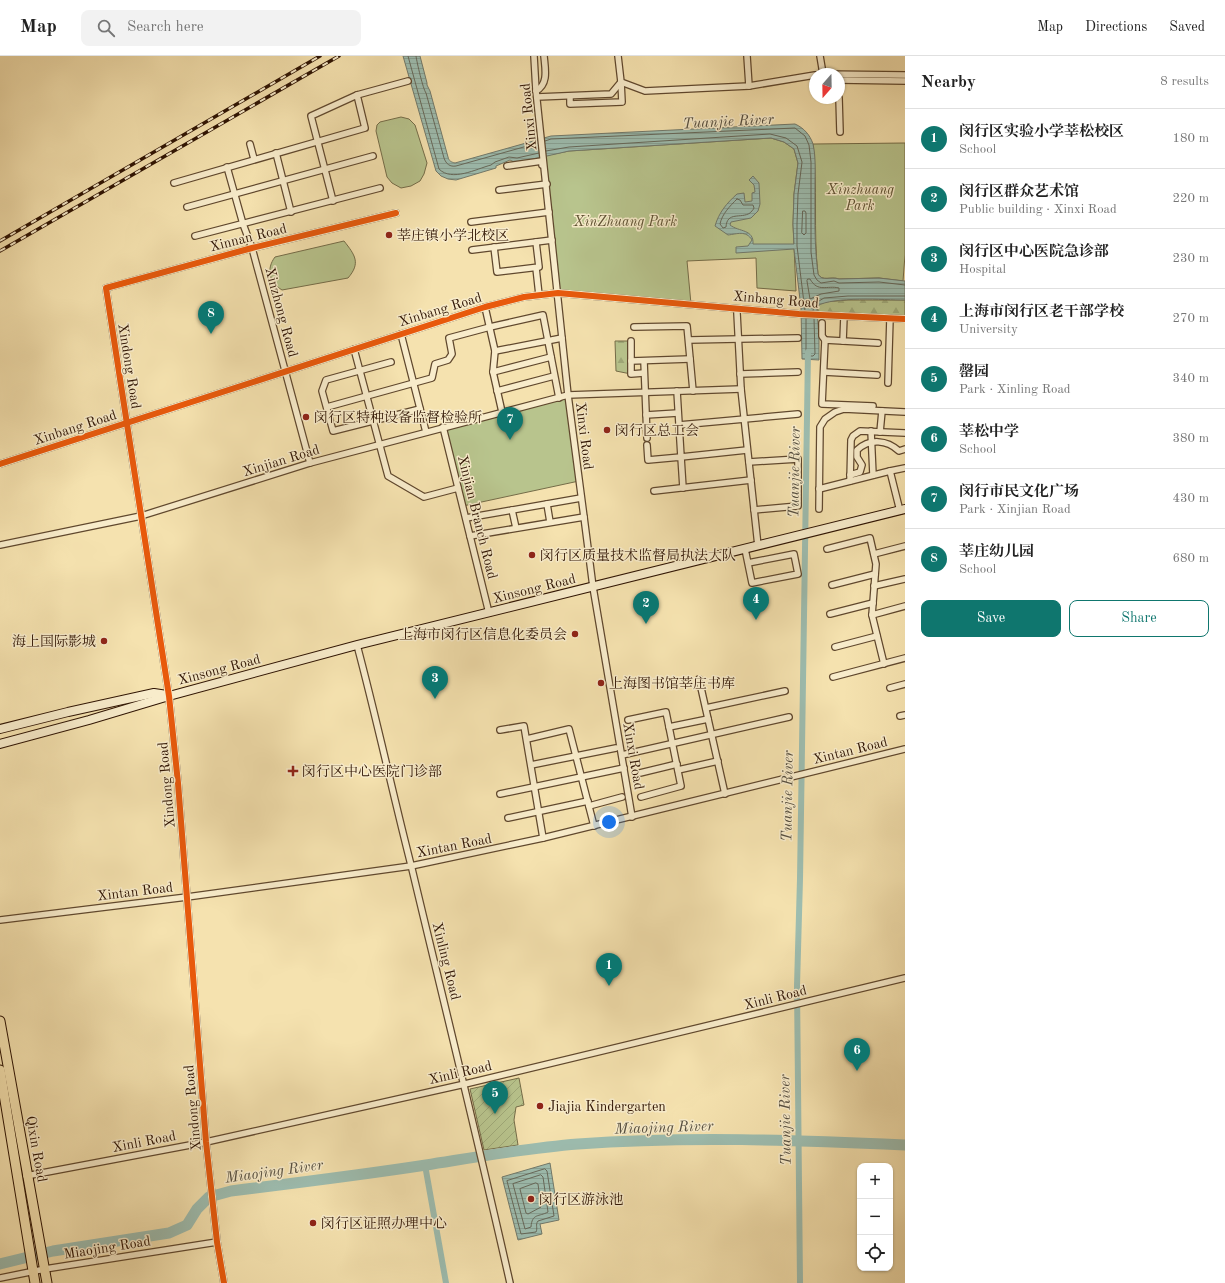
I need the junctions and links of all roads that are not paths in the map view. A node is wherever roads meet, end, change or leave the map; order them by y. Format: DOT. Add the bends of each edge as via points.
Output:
graph roads {
  1 [pos="534,56"];
  2 [pos="544,56"];
  3 [pos="618,56"];
  4 [pos="747,56"];
  5 [pos="820,56"];
  6 [pos="821,68"];
  7 [pos="845,74"];
  8 [pos="905,75"];
  9 [pos="809,76"];
  10 [pos="845,80"];
  11 [pos="408,81"];
  12 [pos="905,81"];
  13 [pos="621,82"];
  14 [pos="749,86"];
  15 [pos="357,94"];
  16 [pos="537,94"];
  17 [pos="570,96"];
  18 [pos="839,104"];
  19 [pos="840,132"];
  20 [pos="317,142"];
  21 [pos="250,144"];
  22 [pos="276,153"];
  23 [pos="373,156"];
  24 [pos="254,160"];
  25 [pos="507,166"];
  26 [pos="227,167"];
  27 [pos="325,170"];
  28 [pos="546,174"];
  29 [pos="283,181"];
  30 [pos="174,183"];
  31 [pos="547,184"];
  32 [pos="380,188"];
  33 [pos="499,190"];
  34 [pos="235,194"];
  35 [pos="333,201"];
  36 [pos="187,207"];
  37 [pos="291,212"];
  38 [pos="550,212"];
  39 [pos="396,213"];
  40 [pos="471,222"];
  41 [pos="243,224"];
  42 [pos="195,236"];
  43 [pos="552,240"];
  44 [pos="536,242"];
  45 [pos="494,247"];
  46 [pos="252,248"];
  47 [pos="472,250"];
  48 [pos="536,268"];
  49 [pos="106,288"];
  50 [pos="558,293"];
  51 [pos="539,296"];
  52 [pos="485,307"];
  53 [pos="737,314"];
  54 [pos="844,316"];
  55 [pos="890,318"];
  56 [pos="905,319"];
  57 [pos="822,323"];
  58 [pos="490,327"];
  59 [pos="634,327"];
  60 [pos="400,334"];
  61 [pos="562,338"];
  62 [pos="738,338"];
  63 [pos="798,338"];
  64 [pos="688,340"];
  65 [pos="825,340"];
  66 [pos="548,341"];
  67 [pos="631,341"];
  68 [pos="843,341"];
  69 [pos="878,343"];
  70 [pos="354,349"];
  71 [pos="495,351"];
  72 [pos="551,357"];
  73 [pos="690,359"];
  74 [pos="644,361"];
  75 [pos="391,362"];
  76 [pos="631,362"];
  77 [pos="360,370"];
  78 [pos="285,371"];
  79 [pos="493,372"];
  80 [pos="798,372"];
  81 [pos="824,372"];
  82 [pos="644,373"];
  83 [pos="740,374"];
  84 [pos="877,375"];
  85 [pos="554,376"];
  86 [pos="413,383"];
  87 [pos="888,383"];
  88 [pos="741,389"];
  89 [pos="497,391"];
  90 [pos="692,391"];
  91 [pos="677,392"];
  92 [pos="645,393"];
  93 [pos="568,395"];
  94 [pos="367,396"];
  95 [pos="559,398"];
  96 [pos="873,406"];
  97 [pos="327,407"];
  98 [pos="420,409"];
  99 [pos="882,411"];
  100 [pos="502,412"];
  101 [pos="905,412"];
  102 [pos="678,413"];
  103 [pos="798,414"];
  104 [pos="646,415"];
  105 [pos="744,420"];
  106 [pos="373,421"];
  107 [pos="127,423"];
  108 [pos="679,425"];
  109 [pos="443,427"];
  110 [pos="872,431"];
  111 [pos="426,432"];
  112 [pos="880,432"];
  113 [pos="905,433"];
  114 [pos="647,438"];
  115 [pos="872,441"];
  116 [pos="380,444"];
  117 [pos="647,445"];
  118 [pos="905,449"];
  119 [pos="747,450"];
  120 [pos="681,457"];
  121 [pos="749,462"];
  122 [pos="310,463"];
  123 [pos="0,464"];
  124 [pos="905,468"];
  125 [pos="890,471"];
  126 [pos="874,476"];
  127 [pos="850,478"];
  128 [pos="751,480"];
  129 [pos="458,488"];
  130 [pos="683,488"];
  131 [pos="819,489"];
  132 [pos="654,491"];
  133 [pos="582,498"];
  134 [pos="547,504"];
  135 [pos="819,509"];
  136 [pos="512,510"];
  137 [pos="754,510"];
  138 [pos="903,510"];
  139 [pos="141,516"];
  140 [pos="584,517"];
  141 [pos="466,518"];
  142 [pos="550,522"];
  143 [pos="516,528"];
  144 [pos="470,536"];
  145 [pos="0,545"];
  146 [pos="758,546"];
  147 [pos="905,546"];
  148 [pos="745,549"];
  149 [pos="826,549"];
  150 [pos="874,554"];
  151 [pos="748,563"];
  152 [pos="875,574"];
  153 [pos="905,578"];
  154 [pos="832,585"];
  155 [pos="874,586"];
  156 [pos="593,587"];
  157 [pos="872,603"];
  158 [pos="905,606"];
  159 [pos="489,613"];
  160 [pos="830,614"];
  161 [pos="872,615"];
  162 [pos="877,636"];
  163 [pos="358,645"];
  164 [pos="835,647"];
  165 [pos="905,658"];
  166 [pos="884,664"];
  167 [pos="833,677"];
  168 [pos="699,678"];
  169 [pos="905,684"];
  170 [pos="890,688"];
  171 [pos="785,691"];
  172 [pos="169,696"];
  173 [pos="706,708"];
  174 [pos="789,718"];
  175 [pos="708,719"];
  176 [pos="628,720"];
  177 [pos="669,727"];
  178 [pos="0,730"];
  179 [pos="500,730"];
  180 [pos="712,735"];
  181 [pos="527,739"];
  182 [pos="672,743"];
  183 [pos="0,744"];
  184 [pos="616,748"];
  185 [pos="905,749"];
  186 [pos="622,755"];
  187 [pos="576,756"];
  188 [pos="718,761"];
  189 [pos="531,765"];
  190 [pos="677,767"];
  191 [pos="624,768"];
  192 [pos="640,773"];
  193 [pos="581,777"];
  194 [pos="535,786"];
  195 [pos="500,794"];
  196 [pos="725,794"];
  197 [pos="622,797"];
  198 [pos="641,797"];
  199 [pos="588,803"];
  200 [pos="539,811"];
  201 [pos="632,817"];
  202 [pos="508,818"];
  203 [pos="594,826"];
  204 [pos="543,838"];
  205 [pos="411,866"];
  206 [pos="187,897"];
  207 [pos="0,920"];
  208 [pos="905,978"];
  209 [pos="0,1021"];
  210 [pos="0,1070"];
  211 [pos="465,1084"];
  212 [pos="206,1142"];
  213 [pos="28,1175"];
  214 [pos="18,1178"];
  215 [pos="218,1242"];
  216 [pos="44,1265"];
  217 [pos="32,1267"];
  218 [pos="0,1278"];
  219 [pos="34,1283"];
  220 [pos="47,1283"];
  221 [pos="224,1283"];
  222 [pos="510,1283"];
  1 -- 16 [label="street, Xinxi Road"];
  2 -- 16 [label="street" via="545,80"];
  3 -- 13 [label="street"];
  4 -- 14 [label="street"];
  5 -- 6 [label="street"];
  7 -- 8 [label="street"];
  9 -- 14 [label="street"];
  10 -- 12 [label="street"];
  11 -- 15 [label="street"];
  13 -- 14 [label="street" via="645,91"];
  13 -- 17 [label="street" via="610,94"];
  13 -- 17 [label="street" via="622,102 570,104"];
  15 -- 20 [label="street" via="311,116"];
  15 -- 20 [label="street" via="365,128"];
  16 -- 17 [label="street"];
  16 -- 28 [label="street, Xinxi Road"];
  18 -- 19 [label="street"];
  20 -- 22 [label="street"];
  20 -- 27 [label="street"];
  21 -- 24 [label="street"];
  22 -- 24 [label="street"];
  22 -- 29 [label="street"];
  23 -- 27 [label="street"];
  24 -- 26 [label="street"];
  25 -- 28 [label="street" via="542,161"];
  26 -- 30 [label="street"];
  26 -- 34 [label="street, Xinzhong Road"];
  27 -- 29 [label="street"];
  27 -- 35 [label="street"];
  28 -- 31 [label="street, Xinxi Road"];
  29 -- 34 [label="street"];
  29 -- 37 [label="street"];
  31 -- 33 [label="street"];
  31 -- 38 [label="street, Xinxi Road"];
  32 -- 35 [label="street"];
  34 -- 36 [label="street"];
  34 -- 41 [label="street, Xinzhong Road"];
  35 -- 37 [label="street"];
  37 -- 41 [label="street"];
  38 -- 40 [label="street"];
  38 -- 43 [label="street, Xinxi Road"];
  39 -- 46 [label="street, Xinnan Road"];
  41 -- 42 [label="street"];
  41 -- 46 [label="street, Xinzhong Road"];
  43 -- 44 [label="street"];
  43 -- 50 [label="street, Xinxi Road"];
  44 -- 45 [label="street"];
  44 -- 48 [label="street" via="539,268"];
  45 -- 47 [label="street"];
  45 -- 48 [label="street" via="497,272"];
  46 -- 49 [label="street, Xinnan Road"];
  46 -- 78 [label="street, Xinzhong Road"];
  48 -- 51 [label="street"];
  49 -- 107 [label="street, Xindong Road"];
  50 -- 51 [label="street, Xinbang Road"];
  50 -- 54 [label="street, Xinbang Road"];
  50 -- 61 [label="street, Xinxi Road"];
  51 -- 52 [label="street, Xinbang Road" via="524,297"];
  52 -- 58 [label="street"];
  52 -- 60 [label="street, Xinbang Road"];
  53 -- 62 [label="street"];
  54 -- 55 [label="street, Xinbang Road"];
  54 -- 68 [label="street"];
  55 -- 56 [label="street, Xinbang Road"];
  55 -- 87 [label="street"];
  57 -- 65 [label="street" via="822,336"];
  58 -- 66 [label="street" via="543,315"];
  58 -- 71 [label="street"];
  58 -- 86 [label="street" via="449,338 452,354 448,360 435,364 432,378"];
  59 -- 64 [label="street" via="688,326"];
  60 -- 70 [label="street, Xinbang Road"];
  60 -- 86 [label="street"];
  61 -- 66 [label="street"];
  61 -- 93 [label="street, Xinxi Road"];
  62 -- 63 [label="street"];
  62 -- 64 [label="street"];
  62 -- 83 [label="street"];
  64 -- 73 [label="street"];
  65 -- 68 [label="street"];
  65 -- 81 [label="street"];
  66 -- 71 [label="street"];
  66 -- 72 [label="street"];
  67 -- 76 [label="street"];
  68 -- 69 [label="street"];
  70 -- 77 [label="street"];
  70 -- 78 [label="street, Xinbang Road"];
  71 -- 79 [label="street"];
  72 -- 79 [label="street"];
  72 -- 85 [label="street"];
  73 -- 74 [label="street"];
  73 -- 90 [label="street"];
  74 -- 76 [label="street"];
  74 -- 82 [label="street"];
  75 -- 77 [label="street"];
  76 -- 82 [label="street" via="631,374"];
  77 -- 94 [label="street"];
  77 -- 97 [label="street" via="326,380 322,391"];
  78 -- 107 [label="street, Xinbang Road"];
  78 -- 122 [label="street, Xinzhong Road"];
  79 -- 89 [label="street"];
  80 -- 83 [label="street"];
  81 -- 84 [label="street"];
  81 -- 96 [label="street" via="822,404"];
  82 -- 92 [label="street"];
  83 -- 88 [label="street"];
  85 -- 89 [label="street"];
  85 -- 95 [label="street"];
  86 -- 94 [label="street"];
  86 -- 98 [label="street"];
  88 -- 90 [label="street, Xinjian Road"];
  88 -- 105 [label="street"];
  89 -- 100 [label="street"];
  90 -- 91 [label="street, Xinjian Road"];
  91 -- 92 [label="street, Xinjian Road"];
  91 -- 102 [label="street"];
  92 -- 93 [label="street, Xinjian Road"];
  92 -- 104 [label="street"];
  93 -- 95 [label="street, Xinjian Road"];
  93 -- 133 [label="street, Xinxi Road"];
  94 -- 97 [label="street"];
  94 -- 106 [label="street"];
  95 -- 100 [label="street, Xinjian Road"];
  97 -- 106 [label="street" via="333,431"];
  98 -- 106 [label="street"];
  98 -- 111 [label="street"];
  99 -- 101 [label="street"];
  99 -- 112 [label="street"];
  99 -- 131 [label="street" via="844,409 834,412 825,419 820,427"];
  100 -- 109 [label="street, Xinjian Road"];
  102 -- 104 [label="street"];
  102 -- 108 [label="street"];
  103 -- 105 [label="street"];
  104 -- 114 [label="street"];
  105 -- 108 [label="street"];
  105 -- 119 [label="street"];
  106 -- 116 [label="street"];
  107 -- 123 [label="street, Xinbang Road"];
  107 -- 139 [label="street, Xindong Road"];
  108 -- 120 [label="street"];
  109 -- 111 [label="street, Xinjian Road"];
  109 -- 129 [label="street, Xinjian Branch Road"];
  110 -- 112 [label="street"];
  110 -- 115 [label="street"];
  110 -- 127 [label="street" via="860,431 852,436"];
  111 -- 116 [label="street, Xinjian Road"];
  112 -- 113 [label="street"];
  115 -- 118 [label="street" via="893,446 899,451"];
  115 -- 126 [label="street"];
  115 -- 127 [label="street" via="858,450 857,457 862,465 860,472"];
  116 -- 122 [label="street, Xinjian Road"];
  116 -- 129 [label="street" via="388,476 424,497"];
  117 -- 120 [label="street" via="648,460"];
  119 -- 120 [label="street"];
  119 -- 121 [label="street"];
  120 -- 130 [label="street"];
  121 -- 128 [label="street"];
  121 -- 137 [label="street" via="798,459 798,506"];
  122 -- 139 [label="street, Xinjian Road"];
  124 -- 125 [label="street"];
  125 -- 126 [label="street"];
  125 -- 138 [label="street"];
  126 -- 127 [label="street"];
  127 -- 131 [label="street"];
  128 -- 130 [label="street"];
  128 -- 137 [label="street"];
  129 -- 141 [label="street, Xinjian Branch Road"];
  130 -- 132 [label="street"];
  131 -- 135 [label="street"];
  133 -- 134 [label="street"];
  133 -- 140 [label="street, Xinxi Road"];
  134 -- 136 [label="street"];
  134 -- 142 [label="street"];
  136 -- 141 [label="street"];
  136 -- 143 [label="street"];
  137 -- 146 [label="street"];
  138 -- 146 [label="main road, Xinsong Road"];
  139 -- 145 [label="street, Xinjian Road"];
  139 -- 172 [label="street, Xindong Road"];
  140 -- 142 [label="street"];
  140 -- 156 [label="street, Xinxi Road"];
  141 -- 144 [label="street, Xinjian Branch Road"];
  142 -- 143 [label="street"];
  143 -- 144 [label="street"];
  144 -- 159 [label="street, Xinjian Branch Road"];
  146 -- 148 [label="main road, Xinsong Road"];
  147 -- 150 [label="street"];
  148 -- 151 [label="street"];
  148 -- 156 [label="main road, Xinsong Road"];
  149 -- 150 [label="street" via="870,538"];
  150 -- 152 [label="street"];
  151 -- 151 [label="street" via="752,583 798,574 794,554"];
  152 -- 154 [label="street"];
  152 -- 155 [label="street"];
  153 -- 155 [label="street"];
  155 -- 157 [label="street"];
  156 -- 159 [label="main road, Xinsong Road"];
  156 -- 186 [label="street, Xinxi Road"];
  157 -- 160 [label="street"];
  157 -- 161 [label="street"];
  158 -- 161 [label="street"];
  159 -- 163 [label="main road, Xinsong Road"];
  161 -- 162 [label="street"];
  162 -- 164 [label="street"];
  162 -- 166 [label="street"];
  163 -- 172 [label="main road, Xinsong Road"];
  163 -- 205 [label="street, Xinling Road"];
  165 -- 166 [label="street"];
  166 -- 167 [label="street"];
  168 -- 173 [label="street"];
  169 -- 170 [label="street"];
  171 -- 173 [label="street"];
  172 -- 178 [label="main road, Xinsong Road" via="154,693"];
  172 -- 183 [label="main road, Xinsong Road"];
  172 -- 206 [label="street, Xindong Road"];
  173 -- 175 [label="street"];
  174 -- 180 [label="street"];
  175 -- 177 [label="street"];
  175 -- 180 [label="street"];
  176 -- 177 [label="street" via="666,712"];
  177 -- 182 [label="street"];
  179 -- 181 [label="street" via="524,726"];
  180 -- 182 [label="street"];
  180 -- 188 [label="street"];
  181 -- 187 [label="street" via="569,729"];
  181 -- 189 [label="street"];
  182 -- 186 [label="street"];
  182 -- 190 [label="street"];
  184 -- 187 [label="street"];
  185 -- 196 [label="street, Xintan Road"];
  186 -- 191 [label="street, Xinxi Road"];
  187 -- 189 [label="street"];
  187 -- 193 [label="street"];
  188 -- 190 [label="street"];
  188 -- 196 [label="street"];
  189 -- 194 [label="street"];
  190 -- 192 [label="street"];
  190 -- 198 [label="street" via="681,786"];
  191 -- 193 [label="street"];
  191 -- 201 [label="street, Xinxi Road"];
  193 -- 194 [label="street"];
  193 -- 199 [label="street"];
  194 -- 195 [label="street"];
  194 -- 200 [label="street"];
  196 -- 201 [label="street, Xintan Road"];
  197 -- 199 [label="street"];
  199 -- 200 [label="street"];
  199 -- 203 [label="street"];
  200 -- 202 [label="street"];
  200 -- 204 [label="street"];
  201 -- 203 [label="street, Xintan Road"];
  203 -- 204 [label="street, Xintan Road"];
  204 -- 205 [label="street, Xintan Road"];
  205 -- 206 [label="street, Xintan Road"];
  205 -- 211 [label="street, Xinling Road"];
  206 -- 207 [label="street, Xintan Road"];
  206 -- 212 [label="street, Xindong Road"];
  208 -- 211 [label="street, Xinli Road"];
  209 -- 213 [label="main road, Qixin Road"];
  210 -- 214 [label="main road, Qixin Road"];
  211 -- 212 [label="street, Xinli Road"];
  211 -- 222 [label="street, Xinling Road"];
  212 -- 213 [label="street, Xinli Road"];
  212 -- 215 [label="street, Xindong Road"];
  213 -- 214 [label="street, Xinli Road"];
  213 -- 216 [label="main road, Qixin Road"];
  214 -- 217 [label="main road, Qixin Road"];
  215 -- 216 [label="street, Miaojing Road"];
  215 -- 221 [label="street, Xindong Road"];
  216 -- 217 [label="street, Miaojing Road"];
  216 -- 220 [label="main road, Qixin Road"];
  217 -- 218 [label="street, Miaojing Road"];
  217 -- 219 [label="main road, Qixin Road"];
}
